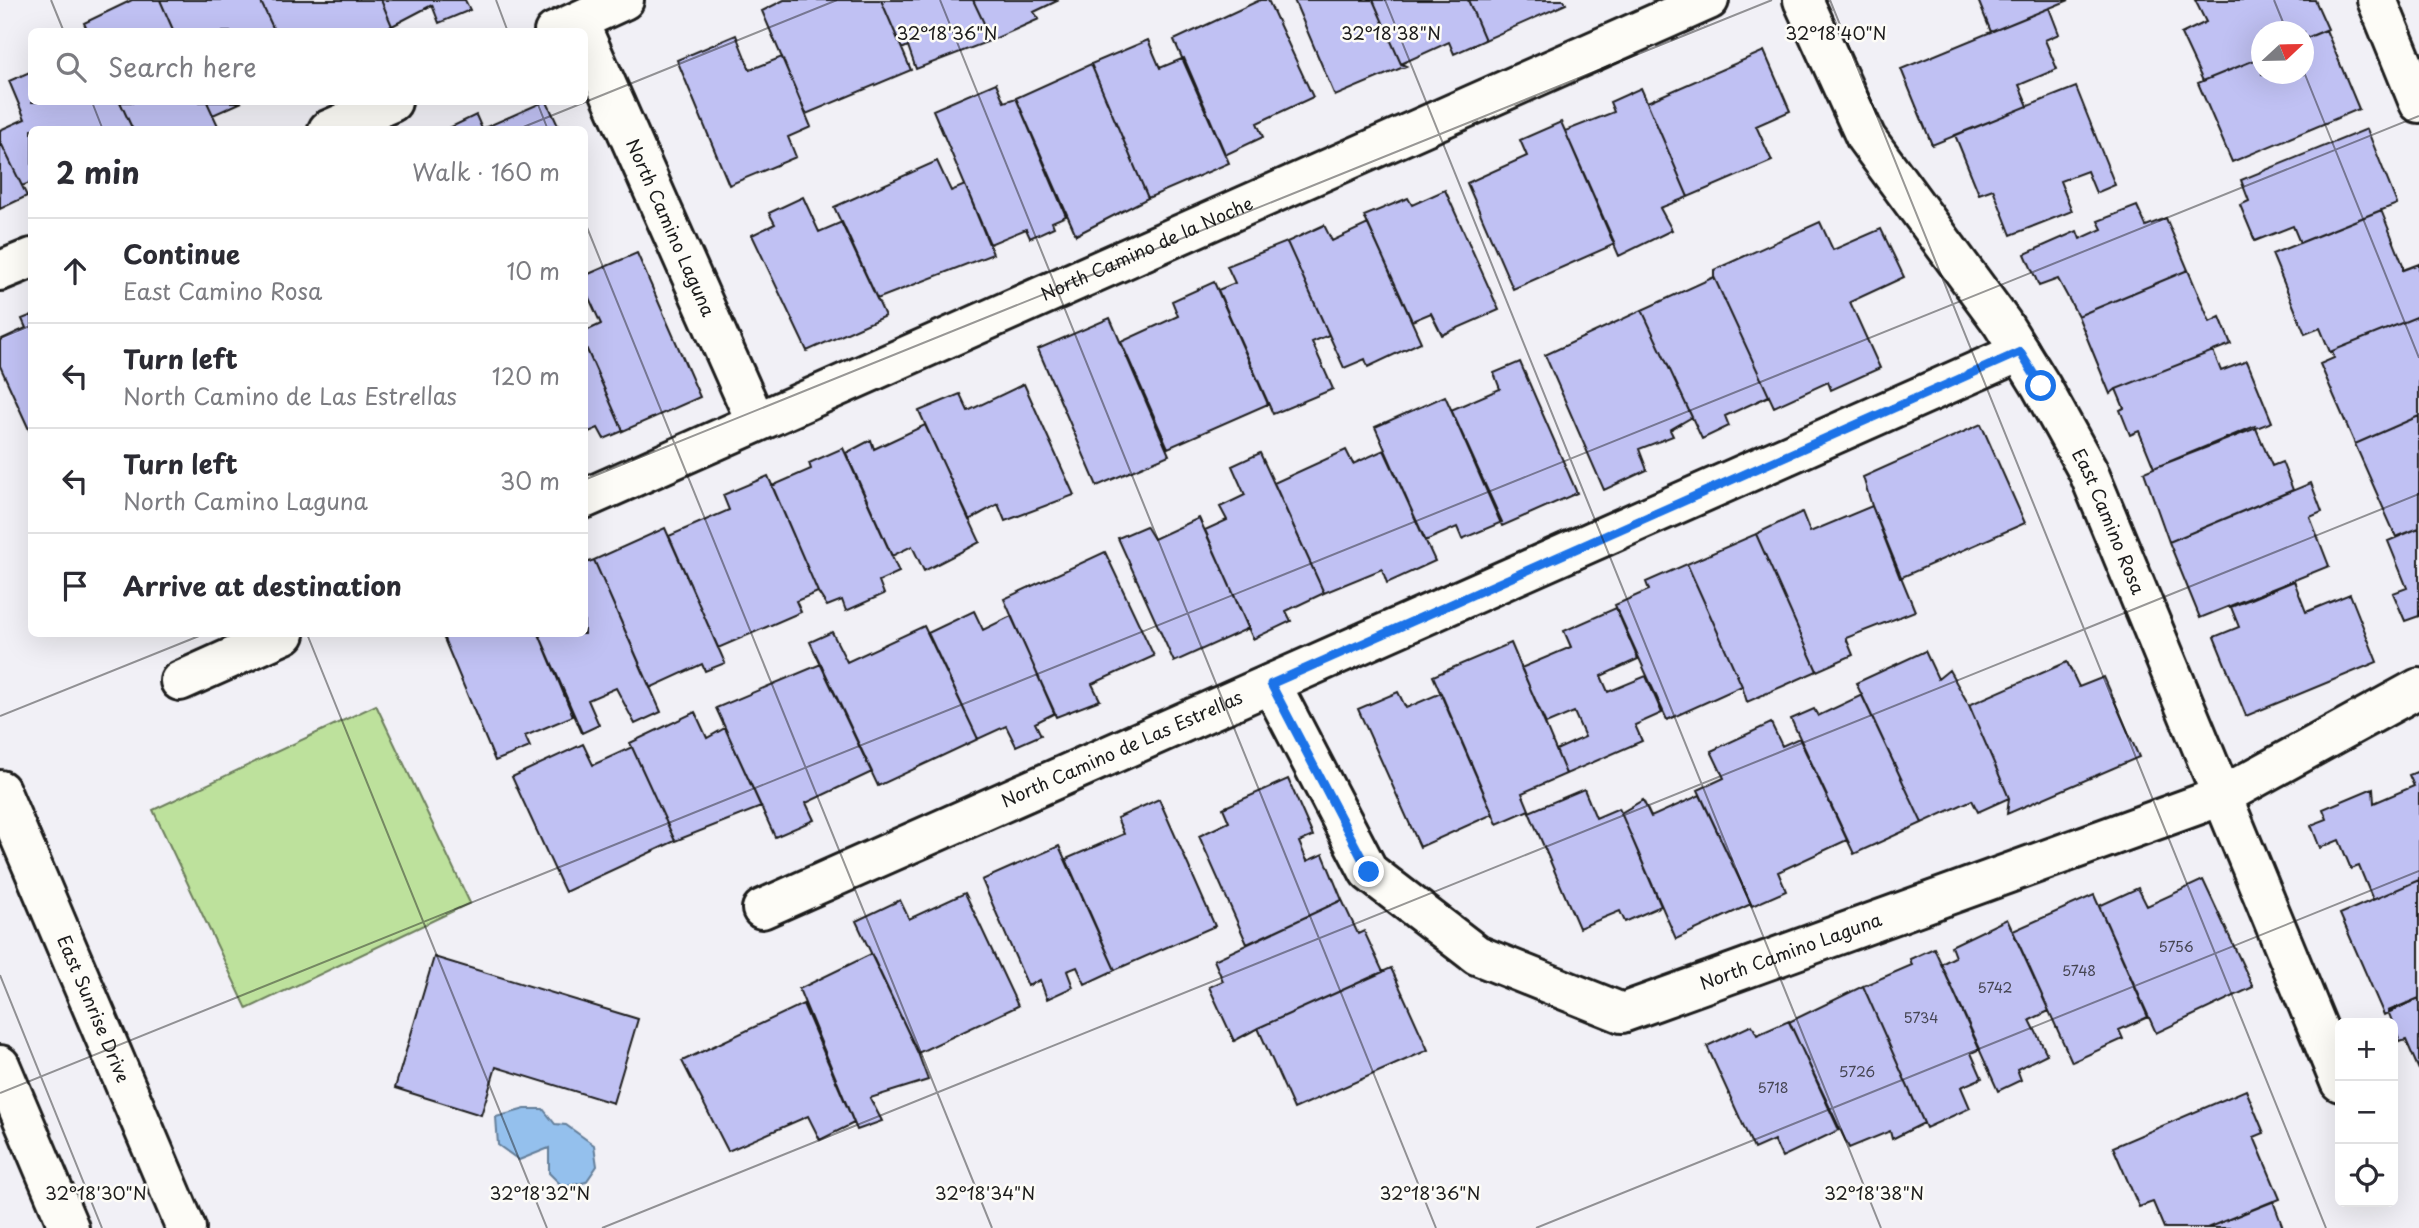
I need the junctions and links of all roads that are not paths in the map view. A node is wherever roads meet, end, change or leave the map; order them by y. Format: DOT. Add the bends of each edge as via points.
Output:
graph roads {
  1 [pos="624,0"];
  2 [pos="1709,0"];
  3 [pos="1803,0"];
  4 [pos="2377,0"];
  5 [pos="577,28"];
  6 [pos="588,57"];
  7 [pos="2419,103"];
  8 [pos="385,105"];
  9 [pos="337,126"];
  10 [pos="28,260"];
  11 [pos="0,271"];
  12 [pos="2020,352"];
  13 [pos="755,422"];
  14 [pos="588,497"];
  15 [pos="278,637"];
  16 [pos="180,681"];
  17 [pos="1271,684"];
  18 [pos="2419,688"];
  19 [pos="0,790"];
  20 [pos="2222,796"];
  21 [pos="762,909"];
  22 [pos="0,1065"];
  23 [pos="2340,1081"];
  24 [pos="69,1228"];
  25 [pos="186,1228"];
  1 -- 5 [label="street"];
  2 -- 13 [label="street, North Camino de la Noche"];
  3 -- 12 [label="street, East Camino Rosa" via="1866,138"];
  4 -- 7 [label="street"];
  6 -- 13 [label="street, North Camino Laguna"];
  8 -- 9 [label="street"];
  10 -- 11 [label="street"];
  12 -- 17 [label="street, North Camino de Las Estrellas"];
  12 -- 20 [label="street, East Camino Rosa" via="2088,471"];
  13 -- 14 [label="street, North Camino de la Noche"];
  15 -- 16 [label="street"];
  17 -- 20 [label="street, North Camino Laguna" via="1369,872 1478,955 1622,1013"];
  17 -- 21 [label="street, North Camino de Las Estrellas"];
  18 -- 20 [label="street, North Camino Laguna"];
  19 -- 25 [label="street, East Sunrise Drive"];
  20 -- 23 [label="street, East Camino Rosa"];
  22 -- 24 [label="street"];
}
